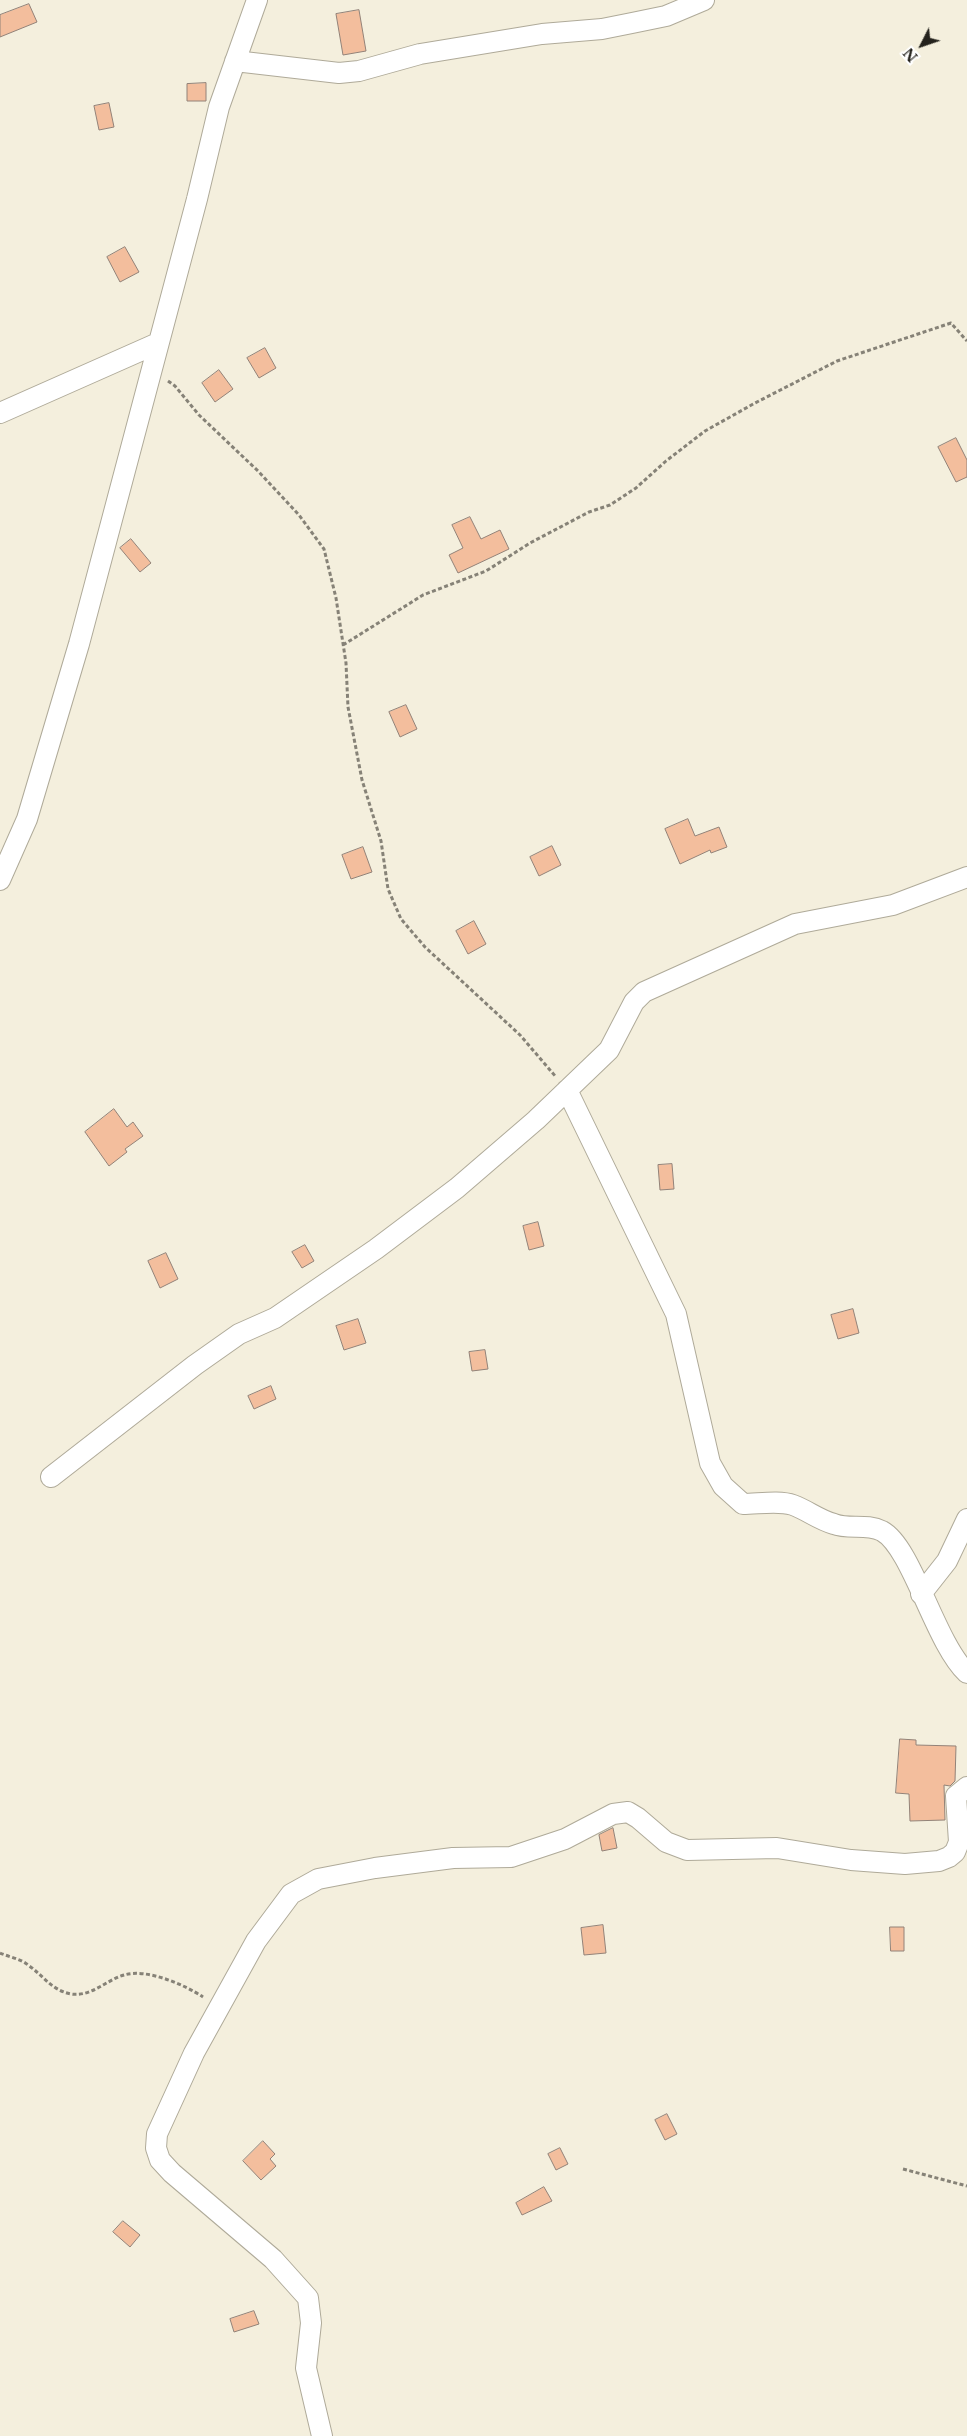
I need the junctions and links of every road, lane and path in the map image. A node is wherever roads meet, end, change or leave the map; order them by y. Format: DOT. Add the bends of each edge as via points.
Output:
graph roads {
  1 [pos="257,0"];
  2 [pos="704,0"];
  3 [pos="235,61"];
  4 [pos="967,341"];
  5 [pos="158,343"];
  6 [pos="151,368"];
  7 [pos="0,413"];
  8 [pos="343,645"];
  9 [pos="967,877"];
  10 [pos="0,880"];
  11 [pos="567,1090"];
  12 [pos="51,1477"];
  13 [pos="967,1519"];
  14 [pos="921,1594"];
  15 [pos="967,1673"];
  16 [pos="967,1787"];
  17 [pos="0,1953"];
  18 [pos="219,2007"];
  19 [pos="903,2169"];
  20 [pos="967,2186"];
  21 [pos="322,2436"];
  1 -- 3 [label="street"];
  2 -- 3 [label="street" via="658,18 420,54 359,71 339,73"];
  3 -- 5 [label="street" via="219,107"];
  4 -- 8 [label="path" via="951,323 837,361 705,431 636,488 610,505 547,534 486,571 423,595"];
  5 -- 6 [label="street"];
  5 -- 7 [label="street"];
  6 -- 8 [label="path" via="175,386 199,415 258,470 299,514 324,549"];
  6 -- 10 [label="street" via="79,644 28,819"];
  8 -- 11 [label="path" via="348,706 362,780 381,841 388,889 401,919 425,947 520,1035"];
  9 -- 11 [label="street" via="893,905 795,924 644,992 634,1002 609,1050"];
  11 -- 12 [label="street" via="457,1188 376,1249 275,1318 239,1334"];
  11 -- 14 [label="street" via="676,1314 710,1463 723,1486 744,1504 792,1504 836,1525 866,1526 883,1532 898,1546"];
  13 -- 14 [label="street" via="947,1562"];
  14 -- 15 [label="street" via="959,1665"];
  16 -- 18 [label="street" via="956,1796 957,1847 950,1857 939,1862 906,1864 851,1860 777,1848 687,1850 666,1842 628,1812 613,1814 565,1839 511,1857 453,1858 318,1879 291,1894 256,1941"];
  17 -- 18 [label="path" via="27,1964 53,1988 72,1994 89,1993 126,1974 151,1976 187,1987"];
  18 -- 21 [label="street" via="162,2118 156,2148 160,2160 172,2173 273,2259 308,2298 312,2323 306,2368"];
  19 -- 20 [label="path"];
}
